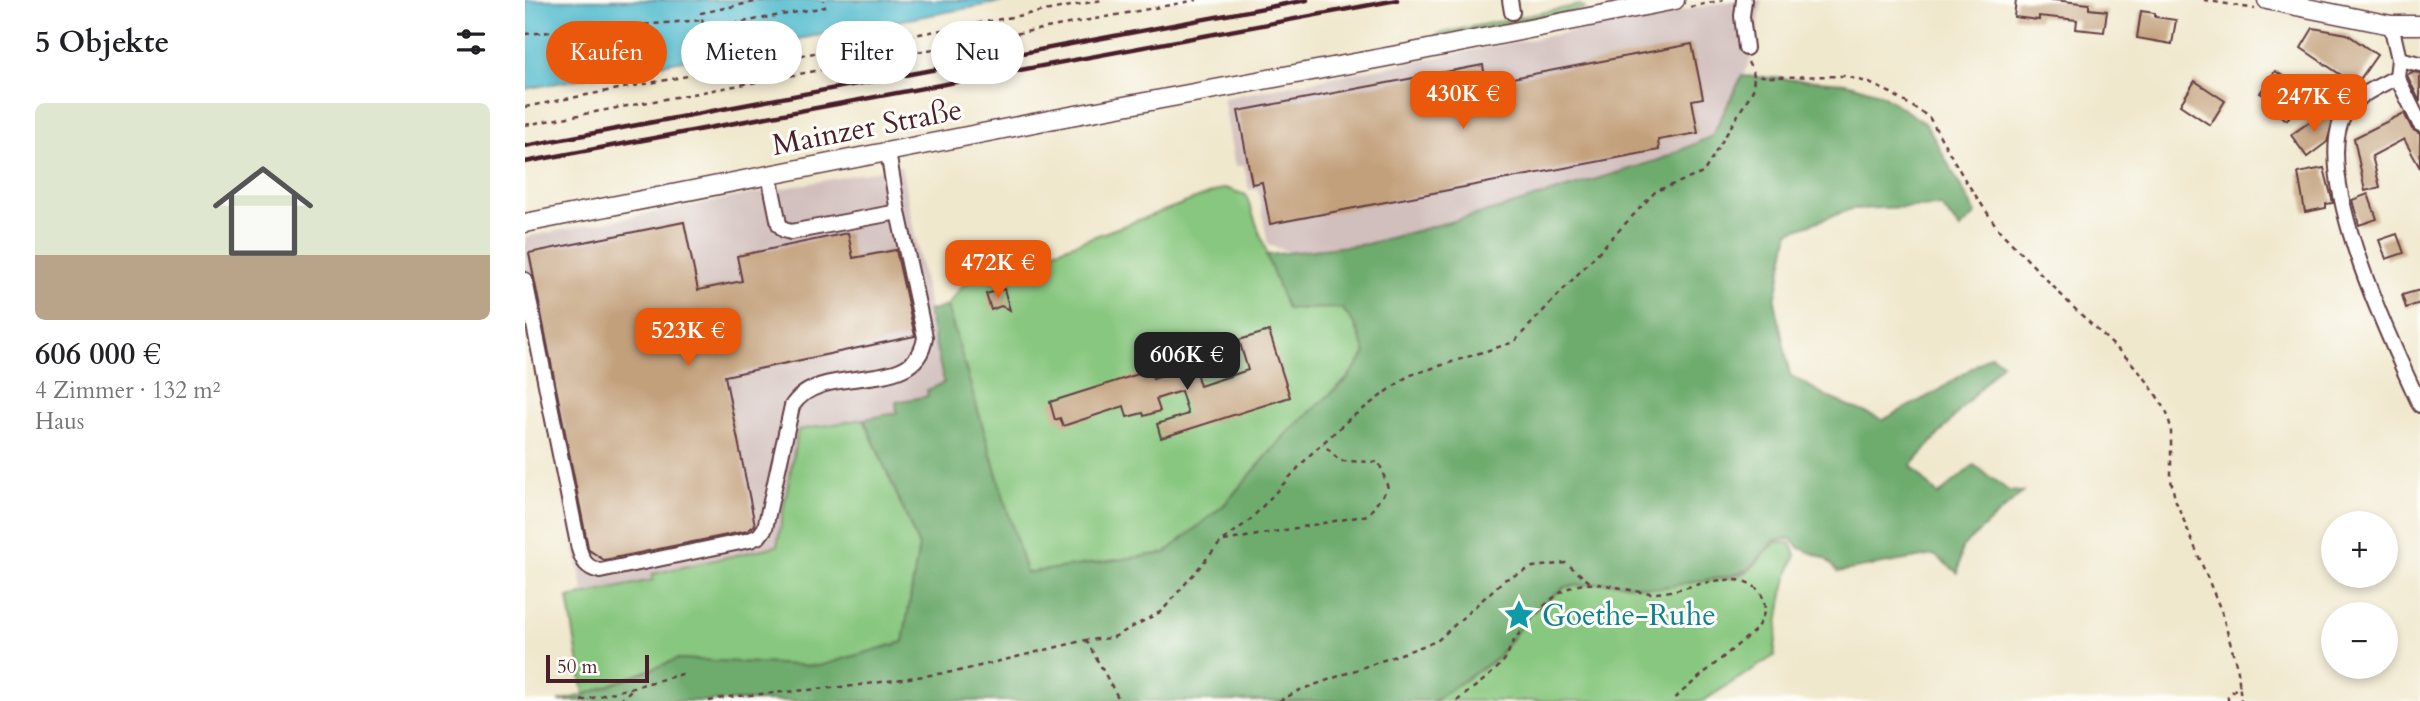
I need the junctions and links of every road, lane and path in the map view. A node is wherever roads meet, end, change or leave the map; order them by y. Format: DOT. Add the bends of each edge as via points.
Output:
graph roads {
  1 [pos="764,0"];
  2 [pos="823,0"];
  3 [pos="1102,0"];
  4 [pos="1197,0"];
  5 [pos="1675,0"];
  6 [pos="1744,0"];
  7 [pos="2267,0"];
  8 [pos="703,20"];
  9 [pos="748,21"];
  10 [pos="2391,25"];
  11 [pos="2420,25"];
  12 [pos="525,34"];
  13 [pos="1746,48"];
  14 [pos="802,55"];
  15 [pos="2399,59"];
  16 [pos="2420,64"];
  17 [pos="1754,75"];
  18 [pos="681,77"];
  19 [pos="2397,77"];
  20 [pos="525,107"];
  21 [pos="2420,124"];
  22 [pos="525,125"];
  23 [pos="888,152"];
  24 [pos="769,175"];
  25 [pos="898,212"];
  26 [pos="525,223"];
  27 [pos="525,280"];
  28 [pos="2420,405"];
  29 [pos="1322,444"];
  30 [pos="1221,542"];
  31 [pos="1592,584"];
  32 [pos="1086,640"];
  33 [pos="686,673"];
  34 [pos="2240,684"];
  35 [pos="633,688"];
  36 [pos="581,701"];
  37 [pos="620,701"];
  38 [pos="709,701"];
  39 [pos="1120,701"];
  40 [pos="1279,701"];
  41 [pos="1457,701"];
  42 [pos="1671,701"];
  43 [pos="2228,701"];
  44 [pos="2241,701"];
  1 -- 8 [label="path" via="701,13"];
  2 -- 9 [label="path" via="825,7"];
  3 -- 14 [label="path"];
  4 -- 22 [label="path"];
  5 -- 23 [label="main road, Mainzer Straße"];
  6 -- 13 [label="street"];
  7 -- 10 [label="main road"];
  8 -- 12 [label="path"];
  10 -- 11 [label="main road"];
  10 -- 15 [label="street"];
  13 -- 17 [label="path"];
  15 -- 16 [label="street"];
  15 -- 19 [label="street"];
  17 -- 29 [label="path" via="1753,90 1703,173 1656,191 1514,342 1408,376"];
  17 -- 34 [label="path" via="1845,76 1891,93 1929,117 1999,230 2147,381 2166,410 2175,499 2222,613"];
  18 -- 20 [label="path"];
  19 -- 21 [label="street"];
  19 -- 28 [label="street" via="2355,100 2344,113 2336,164 2372,301"];
  23 -- 24 [label="main road, Mainzer Straße"];
  23 -- 25 [label="street"];
  24 -- 25 [label="street" via="783,230"];
  24 -- 26 [label="main road, Mainzer Straße"];
  25 -- 27 [label="street" via="925,337 917,360 895,372 818,386 798,396 765,528 759,536 600,571 583,561 579,549"];
  29 -- 30 [label="path" via="1250,520"];
  29 -- 30 [label="path" via="1340,461 1379,462 1388,488 1368,515"];
  30 -- 32 [label="path" via="1161,611 1112,638"];
  31 -- 40 [label="path" via="1566,563 1533,567 1504,580 1437,641"];
  31 -- 41 [label="path" via="1570,588 1537,613 1503,663"];
  31 -- 42 [label="path" via="1655,593 1730,579 1744,580 1761,594 1766,604 1760,624"];
  32 -- 38 [label="path" via="959,671"];
  32 -- 39 [label="path"];
  33 -- 35 [label="path"];
  34 -- 43 [label="path"];
  34 -- 44 [label="path"];
  35 -- 36 [label="path"];
  35 -- 37 [label="path"];
}
